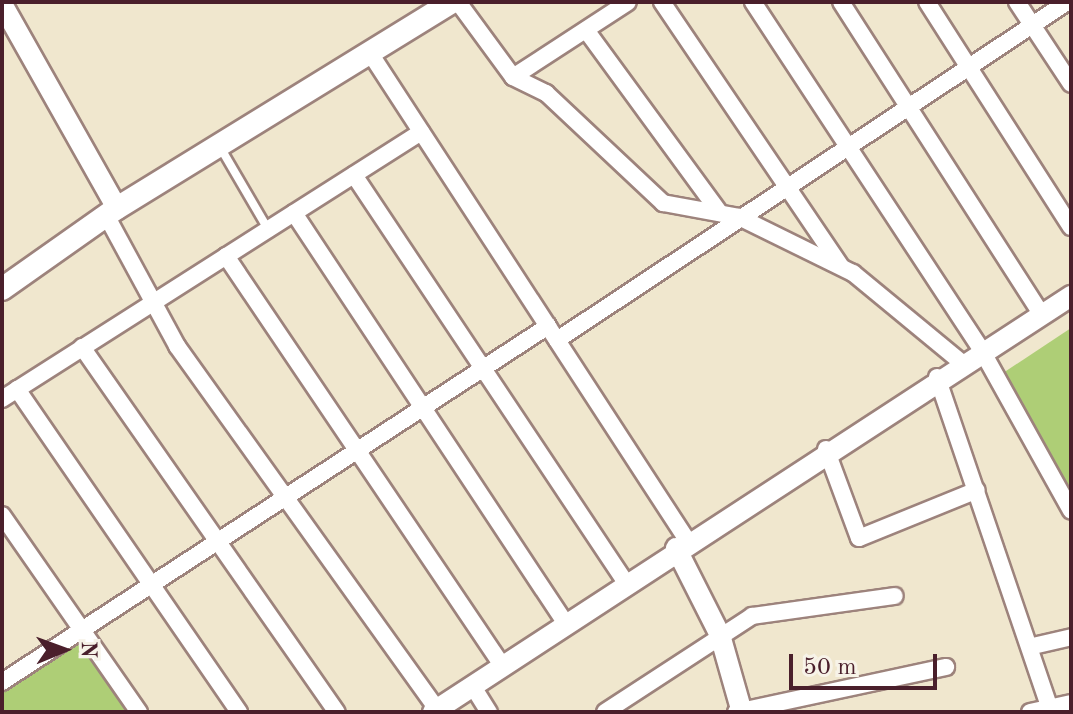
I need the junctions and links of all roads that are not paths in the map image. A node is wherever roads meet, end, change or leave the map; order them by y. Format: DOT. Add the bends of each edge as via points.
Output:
graph roads {
  1 [pos="455,2"];
  2 [pos="628,2"];
  3 [pos="662,2"];
  4 [pos="753,2"];
  5 [pos="841,2"];
  6 [pos="927,2"];
  7 [pos="1017,2"];
  8 [pos="1067,2"];
  9 [pos="2,4"];
  10 [pos="1032,25"];
  11 [pos="586,30"];
  12 [pos="370,53"];
  13 [pos="968,67"];
  14 [pos="513,77"];
  15 [pos="1071,84"];
  16 [pos="908,106"];
  17 [pos="421,132"];
  18 [pos="219,146"];
  19 [pos="847,146"];
  20 [pos="354,175"];
  21 [pos="786,185"];
  22 [pos="112,212"];
  23 [pos="294,213"];
  24 [pos="720,213"];
  25 [pos="739,217"];
  26 [pos="1071,227"];
  27 [pos="268,229"];
  28 [pos="226,256"];
  29 [pos="842,268"];
  30 [pos="2,289"];
  31 [pos="1071,296"];
  32 [pos="153,302"];
  33 [pos="1041,313"];
  34 [pos="552,333"];
  35 [pos="82,347"];
  36 [pos="981,349"];
  37 [pos="961,362"];
  38 [pos="484,369"];
  39 [pos="937,377"];
  40 [pos="17,389"];
  41 [pos="2,399"];
  42 [pos="423,409"];
  43 [pos="826,449"];
  44 [pos="359,452"];
  45 [pos="977,490"];
  46 [pos="287,500"];
  47 [pos="1071,511"];
  48 [pos="2,515"];
  49 [pos="220,543"];
  50 [pos="682,544"];
  51 [pos="625,582"];
  52 [pos="152,586"];
  53 [pos="895,596"];
  54 [pos="565,623"];
  55 [pos="83,630"];
  56 [pos="720,635"];
  57 [pos="1071,637"];
  58 [pos="1033,646"];
  59 [pos="502,665"];
  60 [pos="946,667"];
  61 [pos="2,682"];
  62 [pos="472,685"];
  63 [pos="1071,703"];
  64 [pos="1051,710"];
  65 [pos="435,711"];
  66 [pos="740,711"];
  67 [pos="139,712"];
  68 [pos="239,712"];
  69 [pos="337,712"];
  70 [pos="489,712"];
  71 [pos="605,712"];
  72 [pos="1030,712"];
  1 -- 12 [label="main road"];
  1 -- 14 [label="street"];
  2 -- 11 [label="street"];
  3 -- 21 [label="street"];
  4 -- 19 [label="street"];
  5 -- 16 [label="street"];
  6 -- 13 [label="street"];
  7 -- 10 [label="street"];
  8 -- 10 [label="street"];
  9 -- 22 [label="street"];
  10 -- 13 [label="street"];
  10 -- 15 [label="street"];
  11 -- 14 [label="street"];
  11 -- 24 [label="street"];
  12 -- 17 [label="street"];
  12 -- 18 [label="main road"];
  13 -- 16 [label="street"];
  13 -- 26 [label="street"];
  14 -- 24 [label="street" via="546,93 663,203"];
  16 -- 19 [label="street"];
  16 -- 33 [label="street"];
  17 -- 20 [label="street"];
  17 -- 34 [label="street"];
  18 -- 22 [label="main road"];
  18 -- 27 [label="lane"];
  19 -- 21 [label="street"];
  19 -- 36 [label="street"];
  20 -- 23 [label="street"];
  20 -- 38 [label="street"];
  21 -- 25 [label="street"];
  21 -- 29 [label="street"];
  22 -- 30 [label="main road"];
  22 -- 32 [label="street"];
  23 -- 27 [label="street"];
  23 -- 42 [label="street"];
  24 -- 25 [label="street"];
  25 -- 29 [label="street"];
  25 -- 34 [label="street"];
  27 -- 28 [label="street"];
  28 -- 32 [label="street"];
  28 -- 44 [label="street"];
  29 -- 37 [label="street"];
  31 -- 33 [label="street"];
  32 -- 35 [label="street"];
  32 -- 46 [label="street"];
  33 -- 36 [label="street"];
  34 -- 38 [label="street"];
  34 -- 50 [label="street"];
  35 -- 40 [label="street"];
  35 -- 49 [label="street"];
  36 -- 37 [label="street"];
  36 -- 47 [label="street"];
  37 -- 39 [label="street"];
  38 -- 42 [label="street"];
  38 -- 51 [label="street"];
  39 -- 43 [label="street"];
  39 -- 45 [label="street"];
  40 -- 41 [label="street"];
  40 -- 52 [label="street"];
  42 -- 44 [label="street"];
  42 -- 54 [label="street"];
  43 -- 45 [label="street" via="859,538"];
  43 -- 50 [label="street"];
  44 -- 46 [label="street"];
  44 -- 59 [label="street"];
  45 -- 58 [label="street"];
  46 -- 49 [label="street"];
  46 -- 65 [label="street"];
  48 -- 55 [label="street"];
  49 -- 52 [label="street"];
  49 -- 69 [label="street"];
  50 -- 51 [label="street"];
  50 -- 56 [label="street"];
  51 -- 54 [label="street"];
  52 -- 55 [label="street"];
  52 -- 68 [label="street"];
  53 -- 56 [label="street" via="752,616"];
  54 -- 59 [label="street"];
  55 -- 61 [label="street"];
  55 -- 67 [label="street"];
  56 -- 66 [label="street"];
  56 -- 71 [label="street"];
  57 -- 58 [label="street"];
  58 -- 64 [label="street"];
  59 -- 62 [label="street"];
  60 -- 66 [label="street"];
  62 -- 65 [label="street"];
  62 -- 70 [label="street"];
  63 -- 64 [label="street"];
  64 -- 72 [label="street"];
}
